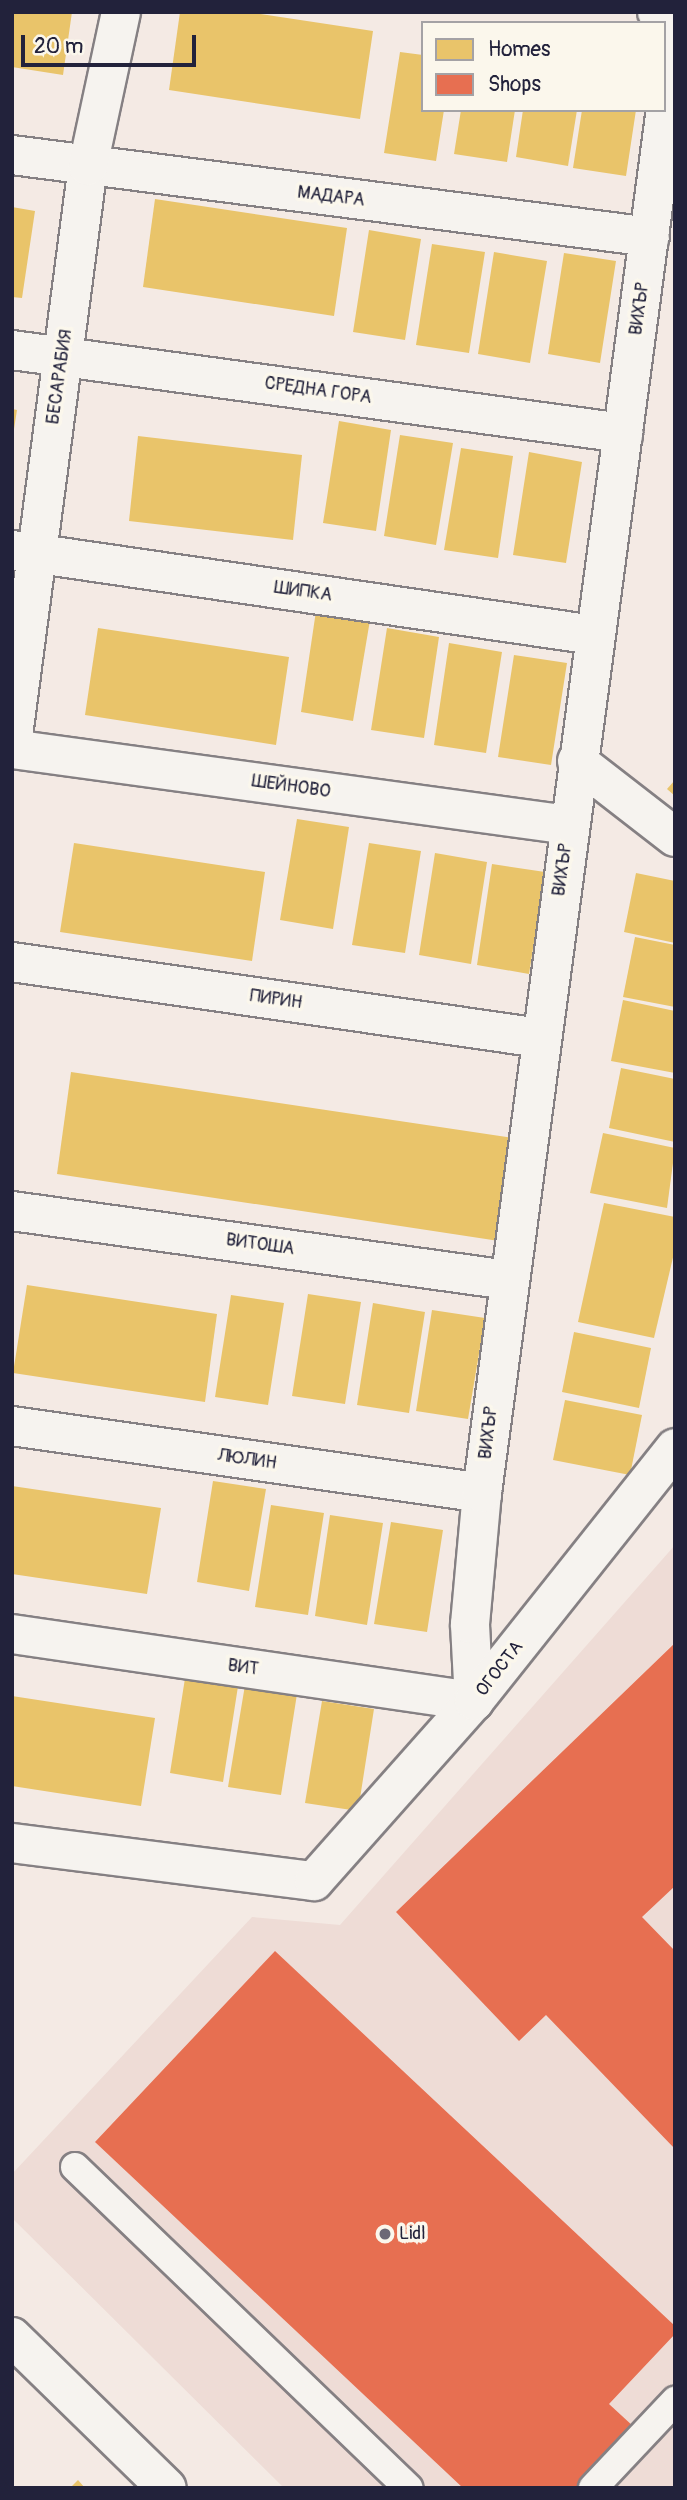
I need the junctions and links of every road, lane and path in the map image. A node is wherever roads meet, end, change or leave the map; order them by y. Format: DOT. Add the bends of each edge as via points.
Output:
graph roads {
  1 [pos="121,12"];
  2 [pos="657,12"];
  3 [pos="675,14"];
  4 [pos="675,41"];
  5 [pos="666,112"];
  6 [pos="666,112"];
  7 [pos="12,155"];
  8 [pos="88,166"];
  9 [pos="650,237"];
  10 [pos="12,350"];
  11 [pos="62,357"];
  12 [pos="623,433"];
  13 [pos="25,552"];
  14 [pos="594,635"];
  15 [pos="12,743"];
  16 [pos="12,749"];
  17 [pos="577,761"];
  18 [pos="569,825"];
  19 [pos="675,837"];
  20 [pos="12,962"];
  21 [pos="540,1038"];
  22 [pos="12,1211"];
  23 [pos="508,1280"];
  24 [pos="12,1426"];
  25 [pos="668,1468"];
  26 [pos="482,1493"];
  27 [pos="12,1634"];
  28 [pos="474,1701"];
  29 [pos="12,1843"];
  30 [pos="75,2167"];
  31 [pos="12,2337"];
  32 [pos="675,2401"];
  33 [pos="608,2483"];
  34 [pos="167,2488"];
  35 [pos="409,2488"];
  1 -- 8 [label="street, БЕСАРАБИЯ"];
  2 -- 3 [label="street"];
  4 -- 5 [label="street, ВИХЪР"];
  6 -- 9 [label="street, ВИХЪР"];
  7 -- 8 [label="street, МАДАРА"];
  8 -- 9 [label="street, МАДАРА"];
  8 -- 11 [label="street, БЕСАРАБИЯ"];
  9 -- 12 [label="street, ВИХЪР"];
  10 -- 11 [label="street, СРЕДНА ГОРА"];
  11 -- 12 [label="street, СРЕДНА ГОРА"];
  11 -- 13 [label="street, БЕСАРАБИЯ"];
  12 -- 14 [label="street, ВИХЪР"];
  13 -- 14 [label="street, ШИПКА"];
  13 -- 15 [label="street, БЕСАРАБИЯ"];
  14 -- 17 [label="street, ВИХЪР"];
  16 -- 18 [label="street, ШЕЙНОВО"];
  17 -- 18 [label="street, ВИХЪР"];
  17 -- 19 [label="street"];
  18 -- 21 [label="street, ВИХЪР"];
  20 -- 21 [label="street, ПИРИН"];
  21 -- 23 [label="street, ВИХЪР"];
  22 -- 23 [label="street, ВИТОША"];
  23 -- 26 [label="street, ВИХЪР"];
  24 -- 26 [label="street, ЛЮЛИН"];
  25 -- 28 [label="street, ОГОСТА"];
  26 -- 28 [label="street, ВИХЪР" via="470,1624"];
  27 -- 28 [label="street, ВИТ"];
  28 -- 29 [label="street, ОГОСТА" via="314,1881"];
  30 -- 35 [label="lane"];
  31 -- 34 [label="street"];
  32 -- 33 [label="lane"];
}
